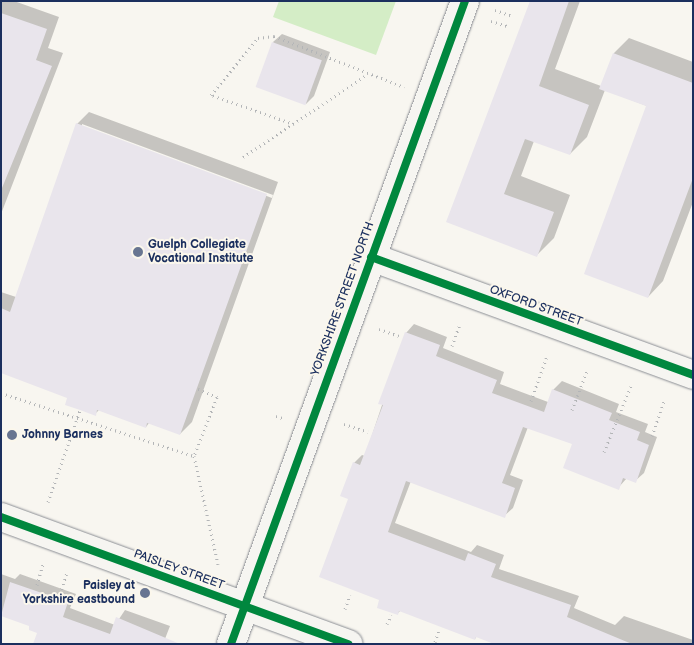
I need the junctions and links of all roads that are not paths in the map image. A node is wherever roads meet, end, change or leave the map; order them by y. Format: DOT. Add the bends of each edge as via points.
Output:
graph roads {
  1 [pos="465,1"];
  2 [pos="372,257"];
  3 [pos="693,375"];
  4 [pos="1,517"];
  5 [pos="244,606"];
  6 [pos="231,644"];
  7 [pos="348,644"];
  1 -- 2 [label="street, YORKSHIRE STREET NORTH"];
  2 -- 3 [label="street, OXFORD STREET"];
  2 -- 5 [label="street, YORKSHIRE STREET NORTH"];
  4 -- 5 [label="street, PAISLEY STREET"];
  5 -- 6 [label="street, YORKSHIRE STREET NORTH"];
  5 -- 7 [label="street, PAISLEY STREET"];
}
